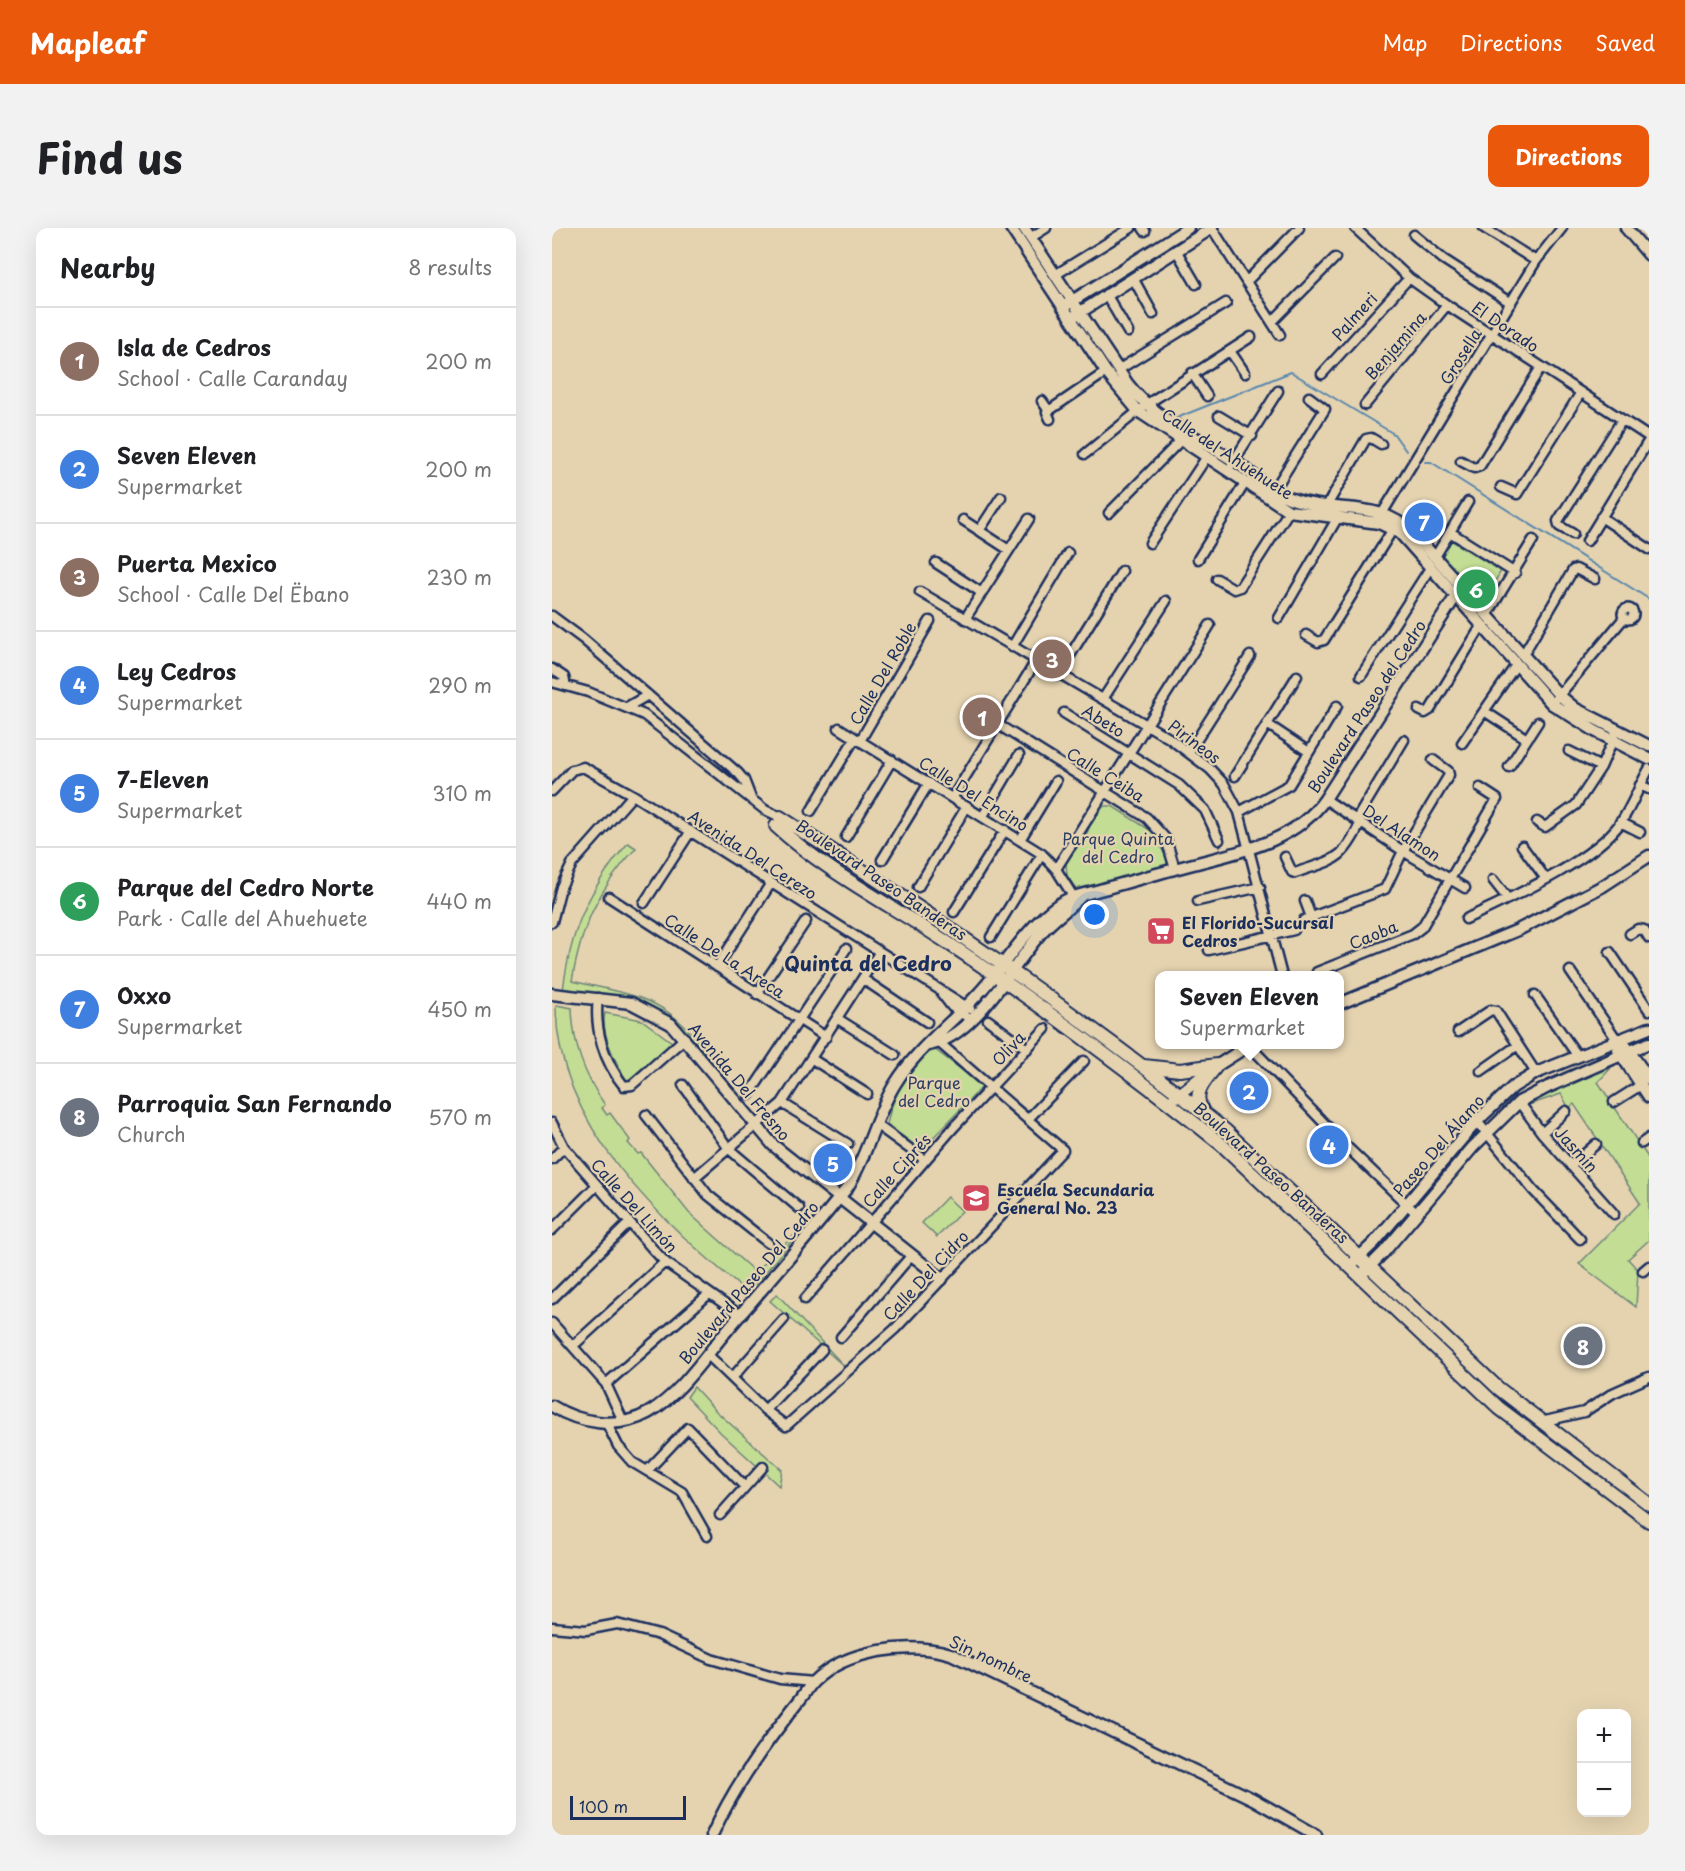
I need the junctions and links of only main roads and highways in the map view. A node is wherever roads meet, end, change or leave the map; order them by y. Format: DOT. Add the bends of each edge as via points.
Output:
graph roads {
  1 [pos="1142,1066"];
  2 [pos="1204,1113"];
  3 [pos="1649,1504"];
  4 [pos="1649,1521"];
  1 -- 2 [label="main road, Boulevard Paseo Banderas"];
  1 -- 2 [label="main road" via="1180,1070 1217,1065 1197,1094"];
  1 -- 4 [label="main road, Boulevard Paseo Banderas" via="1007,967 778,821 836,871 998,978 1169,1102 1221,1144 1499,1408"];
  2 -- 3 [label="main road, Boulevard Paseo Banderas" via="1498,1388"];
}
